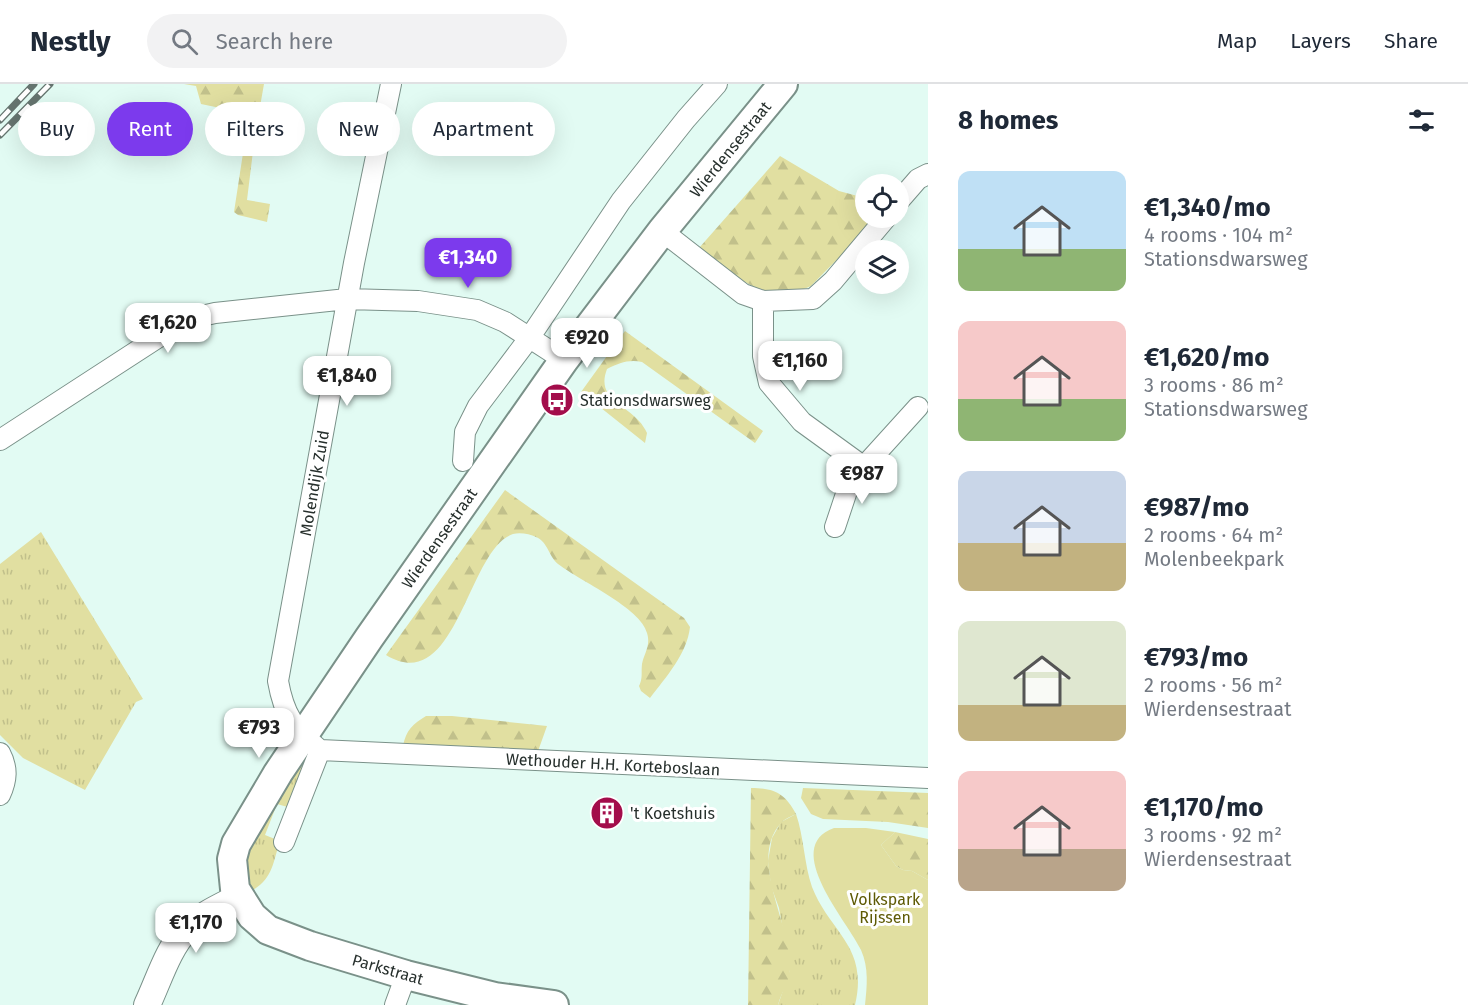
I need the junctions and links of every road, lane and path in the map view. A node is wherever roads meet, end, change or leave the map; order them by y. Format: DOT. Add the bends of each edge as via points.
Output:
graph roads {
  1 [pos="391,84"];
  2 [pos="717,84"];
  3 [pos="783,84"];
  4 [pos="928,174"];
  5 [pos="909,190"];
  6 [pos="878,228"];
  7 [pos="662,231"];
  8 [pos="347,299"];
  9 [pos="763,301"];
  10 [pos="530,337"];
  11 [pos="564,360"];
  12 [pos="918,407"];
  13 [pos="0,440"];
  14 [pos="463,461"];
  15 [pos="864,467"];
  16 [pos="835,527"];
  17 [pos="312,742"];
  18 [pos="0,753"];
  19 [pos="928,778"];
  20 [pos="0,795"];
  21 [pos="284,842"];
  22 [pos="239,897"];
  23 [pos="406,975"];
  24 [pos="147,1005"];
  25 [pos="395,1005"];
  26 [pos="554,1005"];
  1 -- 8 [label="street, Molendijk Zuid"];
  2 -- 10 [label="street, Wierdensestraat" via="621,201"];
  3 -- 7 [label="main road, Wierdensestraat"];
  4 -- 5 [label="street"];
  6 -- 9 [label="street" via="833,282 813,299"];
  7 -- 9 [label="street" via="743,294"];
  7 -- 11 [label="main road, Wierdensestraat"];
  8 -- 10 [label="street" via="418,301 477,310"];
  8 -- 13 [label="street" via="193,318"];
  8 -- 17 [label="street, Molendijk Zuid" via="278,681 288,718"];
  9 -- 15 [label="street" via="763,356 769,383 802,422"];
  10 -- 11 [label="street"];
  10 -- 14 [label="street, Wierdensestraat" via="470,420"];
  11 -- 17 [label="main road, Wierdensestraat" via="369,638"];
  12 -- 15 [label="street"];
  15 -- 16 [label="street" via="849,482"];
  17 -- 19 [label="street, Wethouder H.H. Korteboslaan"];
  17 -- 21 [label="street, Wierdensestraat"];
  17 -- 22 [label="main road, Wierdensestraat" via="236,844 232,859"];
  18 -- 20 [label="street" via="6,764 6,782"];
  22 -- 23 [label="main road, Parkstraat" via="267,930"];
  22 -- 24 [label="street" via="185,931"];
  23 -- 25 [label="street"];
  23 -- 26 [label="main road, Parkstraat" via="495,997"];
}
